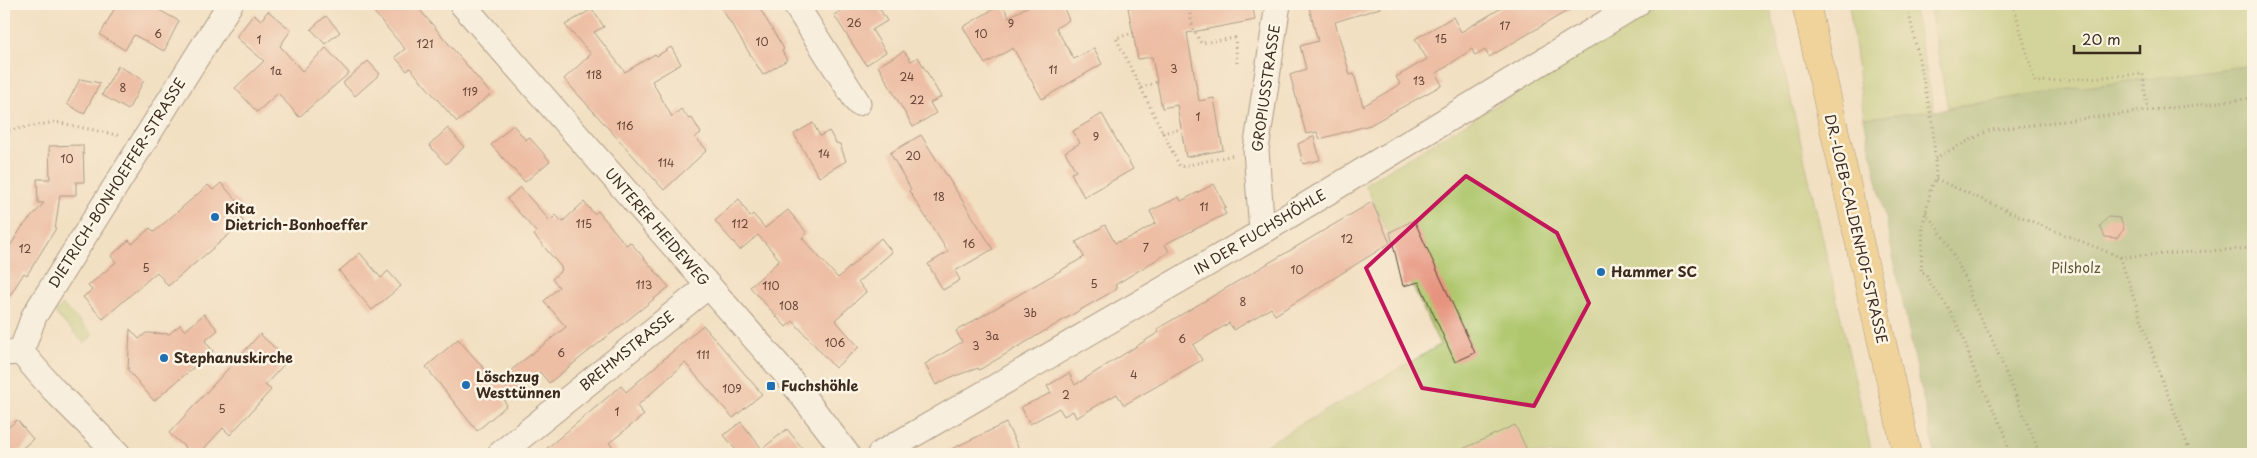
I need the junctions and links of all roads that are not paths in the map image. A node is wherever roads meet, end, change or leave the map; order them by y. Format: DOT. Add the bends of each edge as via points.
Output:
graph roads {
  1 [pos="230,4"];
  2 [pos="462,4"];
  3 [pos="795,4"];
  4 [pos="1278,4"];
  5 [pos="1638,4"];
  6 [pos="1806,4"];
  7 [pos="858,103"];
  8 [pos="1262,232"];
  9 [pos="708,286"];
  10 [pos="12,352"];
  11 [pos="118,454"];
  12 [pos="500,454"];
  13 [pos="847,454"];
  14 [pos="880,454"];
  15 [pos="1906,454"];
  1 -- 10 [label="street, DIETRICH-BONHOEFFER-STRASSE"];
  2 -- 9 [label="street, UNTERER HEIDEWEG"];
  3 -- 7 [label="street"];
  4 -- 8 [label="street, GROPIUSSTRASSE" via="1256,150"];
  5 -- 8 [label="street, IN DER FUCHSHÖHLE"];
  6 -- 15 [label="main road, DR.-LOEB-CALDENHOF-STRASSE"];
  8 -- 14 [label="street, IN DER FUCHSHÖHLE"];
  9 -- 12 [label="street, BREHMSTRASSE"];
  9 -- 13 [label="street, UNTERER HEIDEWEG" via="805,397"];
  10 -- 11 [label="street"];
}
